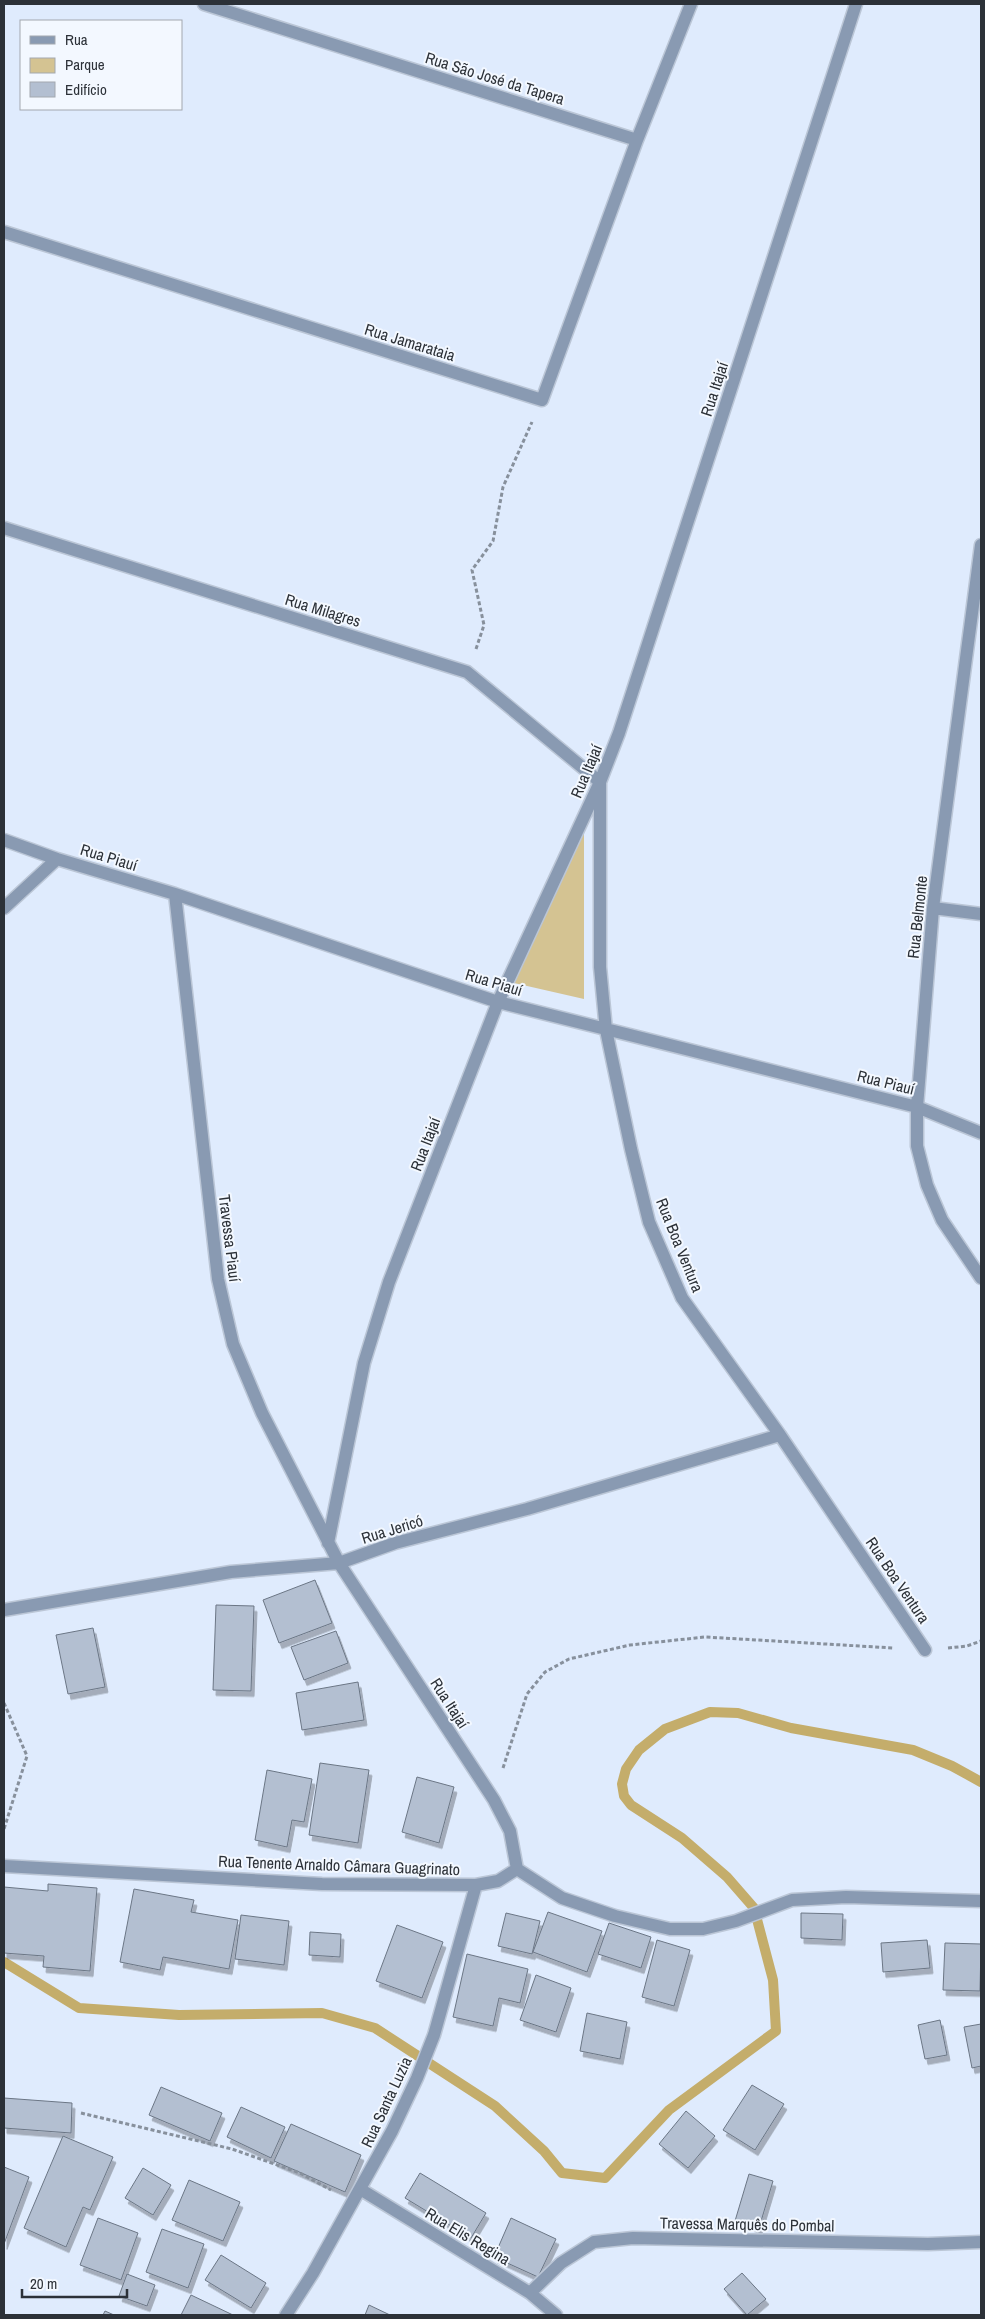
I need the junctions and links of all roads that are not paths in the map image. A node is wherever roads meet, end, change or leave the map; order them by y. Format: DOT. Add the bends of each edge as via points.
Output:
graph roads {
  1 [pos="204,4"];
  2 [pos="691,4"];
  3 [pos="856,4"];
  4 [pos="637,140"];
  5 [pos="4,232"];
  6 [pos="4,528"];
  7 [pos="981,545"];
  8 [pos="600,782"];
  9 [pos="4,840"];
  10 [pos="57,859"];
  11 [pos="175,894"];
  12 [pos="4,908"];
  13 [pos="933,908"];
  14 [pos="981,914"];
  15 [pos="498,1002"];
  16 [pos="606,1030"];
  17 [pos="916,1107"];
  18 [pos="981,1133"];
  19 [pos="981,1278"];
  20 [pos="780,1435"];
  21 [pos="328,1543"];
  22 [pos="338,1563"];
  23 [pos="4,1610"];
  24 [pos="925,1650"];
  25 [pos="4,1866"];
  26 [pos="516,1869"];
  27 [pos="476,1885"];
  28 [pos="981,1900"];
  29 [pos="360,2189"];
  30 [pos="981,2242"];
  31 [pos="530,2293"];
  32 [pos="286,2315"];
  33 [pos="556,2315"];
  1 -- 4 [label="street, Rua São José da Tapera"];
  2 -- 4 [label="street"];
  3 -- 8 [label="street, Rua Itajaí" via="619,733"];
  4 -- 5 [label="street, Rua Jamarataia" via="542,400"];
  6 -- 8 [label="street, Rua Milagres" via="467,672"];
  7 -- 13 [label="street, Rua Belmonte"];
  8 -- 15 [label="street, Rua Itajaí"];
  8 -- 16 [label="street, Rua Boa Ventura" via="599,941"];
  9 -- 10 [label="street, Rua Piauí"];
  10 -- 11 [label="street, Rua Piauí"];
  10 -- 12 [label="street"];
  11 -- 15 [label="street, Rua Piauí"];
  11 -- 21 [label="street, Travessa Piauí" via="220,1289 233,1344 262,1413"];
  13 -- 14 [label="street"];
  13 -- 17 [label="street, Rua Belmonte"];
  15 -- 16 [label="street, Rua Piauí"];
  15 -- 21 [label="street, Rua Itajaí" via="389,1282 364,1363"];
  16 -- 17 [label="street, Rua Piauí"];
  16 -- 20 [label="street, Rua Boa Ventura" via="649,1222 682,1298"];
  17 -- 18 [label="street, Rua Piauí"];
  17 -- 19 [label="street, Rua Belmonte" via="917,1146 927,1185 942,1220"];
  20 -- 22 [label="street, Rua Jericó" via="527,1509 395,1543"];
  20 -- 24 [label="street, Rua Boa Ventura"];
  21 -- 22 [label="street, Travessa Piauí"];
  22 -- 23 [label="street, Rua Jericó" via="231,1572"];
  22 -- 26 [label="street, Rua Itajaí" via="494,1800 510,1831"];
  25 -- 27 [label="street, Rua Tenente Arnaldo Câmara Guagrinato" via="322,1884"];
  26 -- 27 [label="street, Rua Tenente Arnaldo Câmara Guagrinato" via="498,1881"];
  26 -- 28 [label="street" via="562,1898 670,1929 703,1929 736,1921 792,1900 846,1897"];
  27 -- 29 [label="street, Rua Santa Luzia" via="434,2035 392,2131"];
  29 -- 31 [label="street, Rua Elis Regina"];
  29 -- 32 [label="street, Rua Santa Luzia"];
  30 -- 31 [label="street, Travessa Marquês do Pombal" via="928,2244 633,2238 594,2242 562,2263"];
  31 -- 33 [label="street, Rua Elis Regina"];
}
